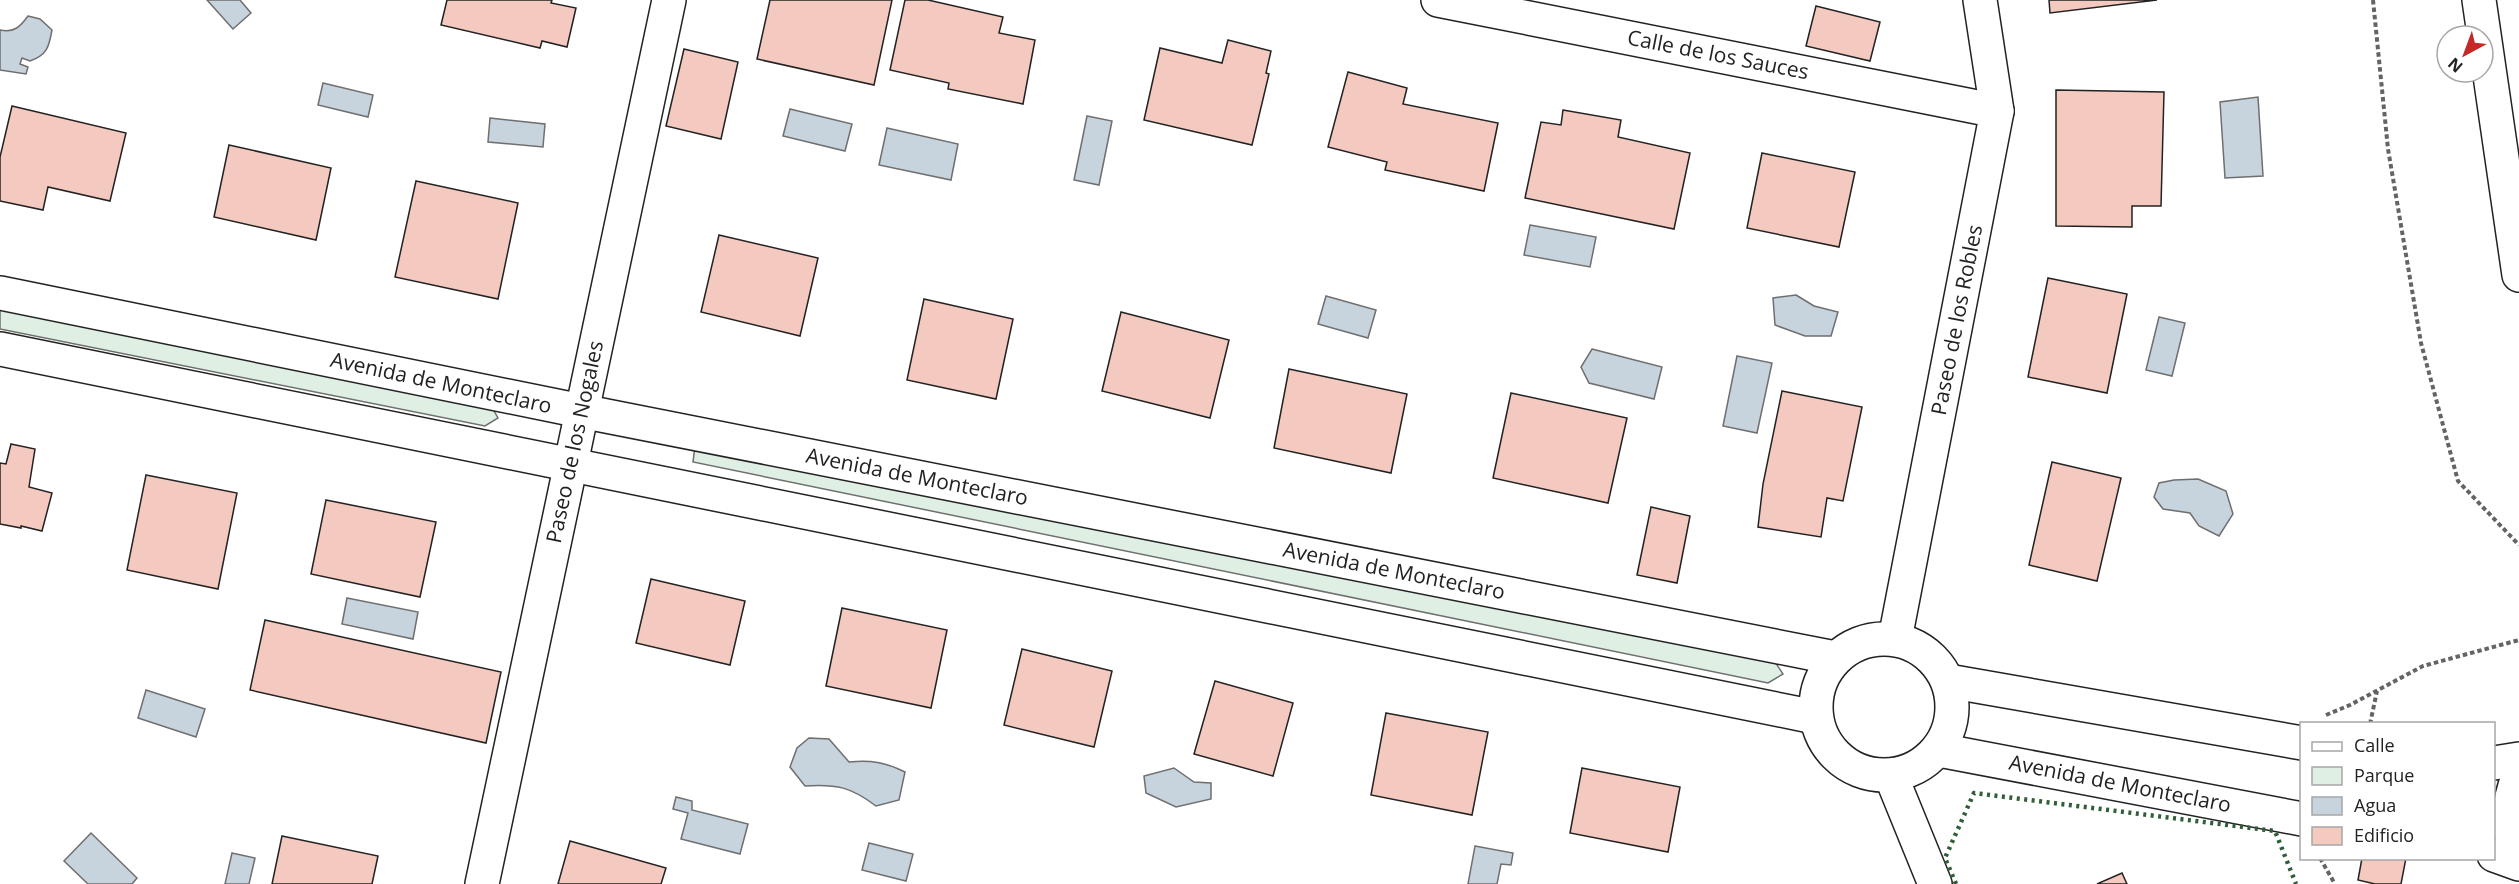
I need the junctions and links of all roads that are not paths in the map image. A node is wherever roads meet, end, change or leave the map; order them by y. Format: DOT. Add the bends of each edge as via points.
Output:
graph roads {
  1 [pos="669,0"];
  2 [pos="1438,0"];
  3 [pos="1980,0"];
  4 [pos="2479,0"];
  5 [pos="1997,111"];
  6 [pos="2519,275"];
  7 [pos="0,293"];
  8 [pos="0,349"];
  9 [pos="581,411"];
  10 [pos="570,466"];
  11 [pos="1894,639"];
  12 [pos="1835,658"];
  13 [pos="1948,681"];
  14 [pos="1815,717"];
  15 [pos="2300,743"];
  16 [pos="1939,750"];
  17 [pos="2519,759"];
  18 [pos="2495,763"];
  19 [pos="2519,775"];
  20 [pos="1892,776"];
  21 [pos="2300,819"];
  22 [pos="2495,856"];
  23 [pos="2519,858"];
  24 [pos="2519,864"];
  25 [pos="482,884"];
  26 [pos="1935,884"];
  1 -- 9 [label="street, Paseo de los Nogales"];
  2 -- 5 [label="street, Calle de los Sauces"];
  3 -- 5 [label="street, Paseo de los Robles"];
  4 -- 6 [label="street"];
  5 -- 11 [label="street, Paseo de los Robles"];
  7 -- 9 [label="street, Avenida de Monteclaro"];
  8 -- 10 [label="street"];
  9 -- 10 [label="street, Paseo de los Nogales"];
  9 -- 12 [label="street, Avenida de Monteclaro"];
  10 -- 14 [label="street"];
  10 -- 25 [label="street, Paseo de los Nogales"];
  11 -- 12 [label="street" via="1862,642"];
  11 -- 13 [label="street" via="1917,647 1935,661"];
  12 -- 14 [label="street" via="1822,675 1815,696"];
  13 -- 15 [label="street"];
  13 -- 16 [label="street" via="1953,716"];
  14 -- 20 [label="street" via="1829,750 1856,771"];
  16 -- 20 [label="street" via="1918,768"];
  16 -- 21 [label="street, Avenida de Monteclaro"];
  17 -- 18 [label="street"];
  19 -- 23 [label="street" via="2508,821"];
  20 -- 26 [label="street"];
  22 -- 24 [label="street"];
}
